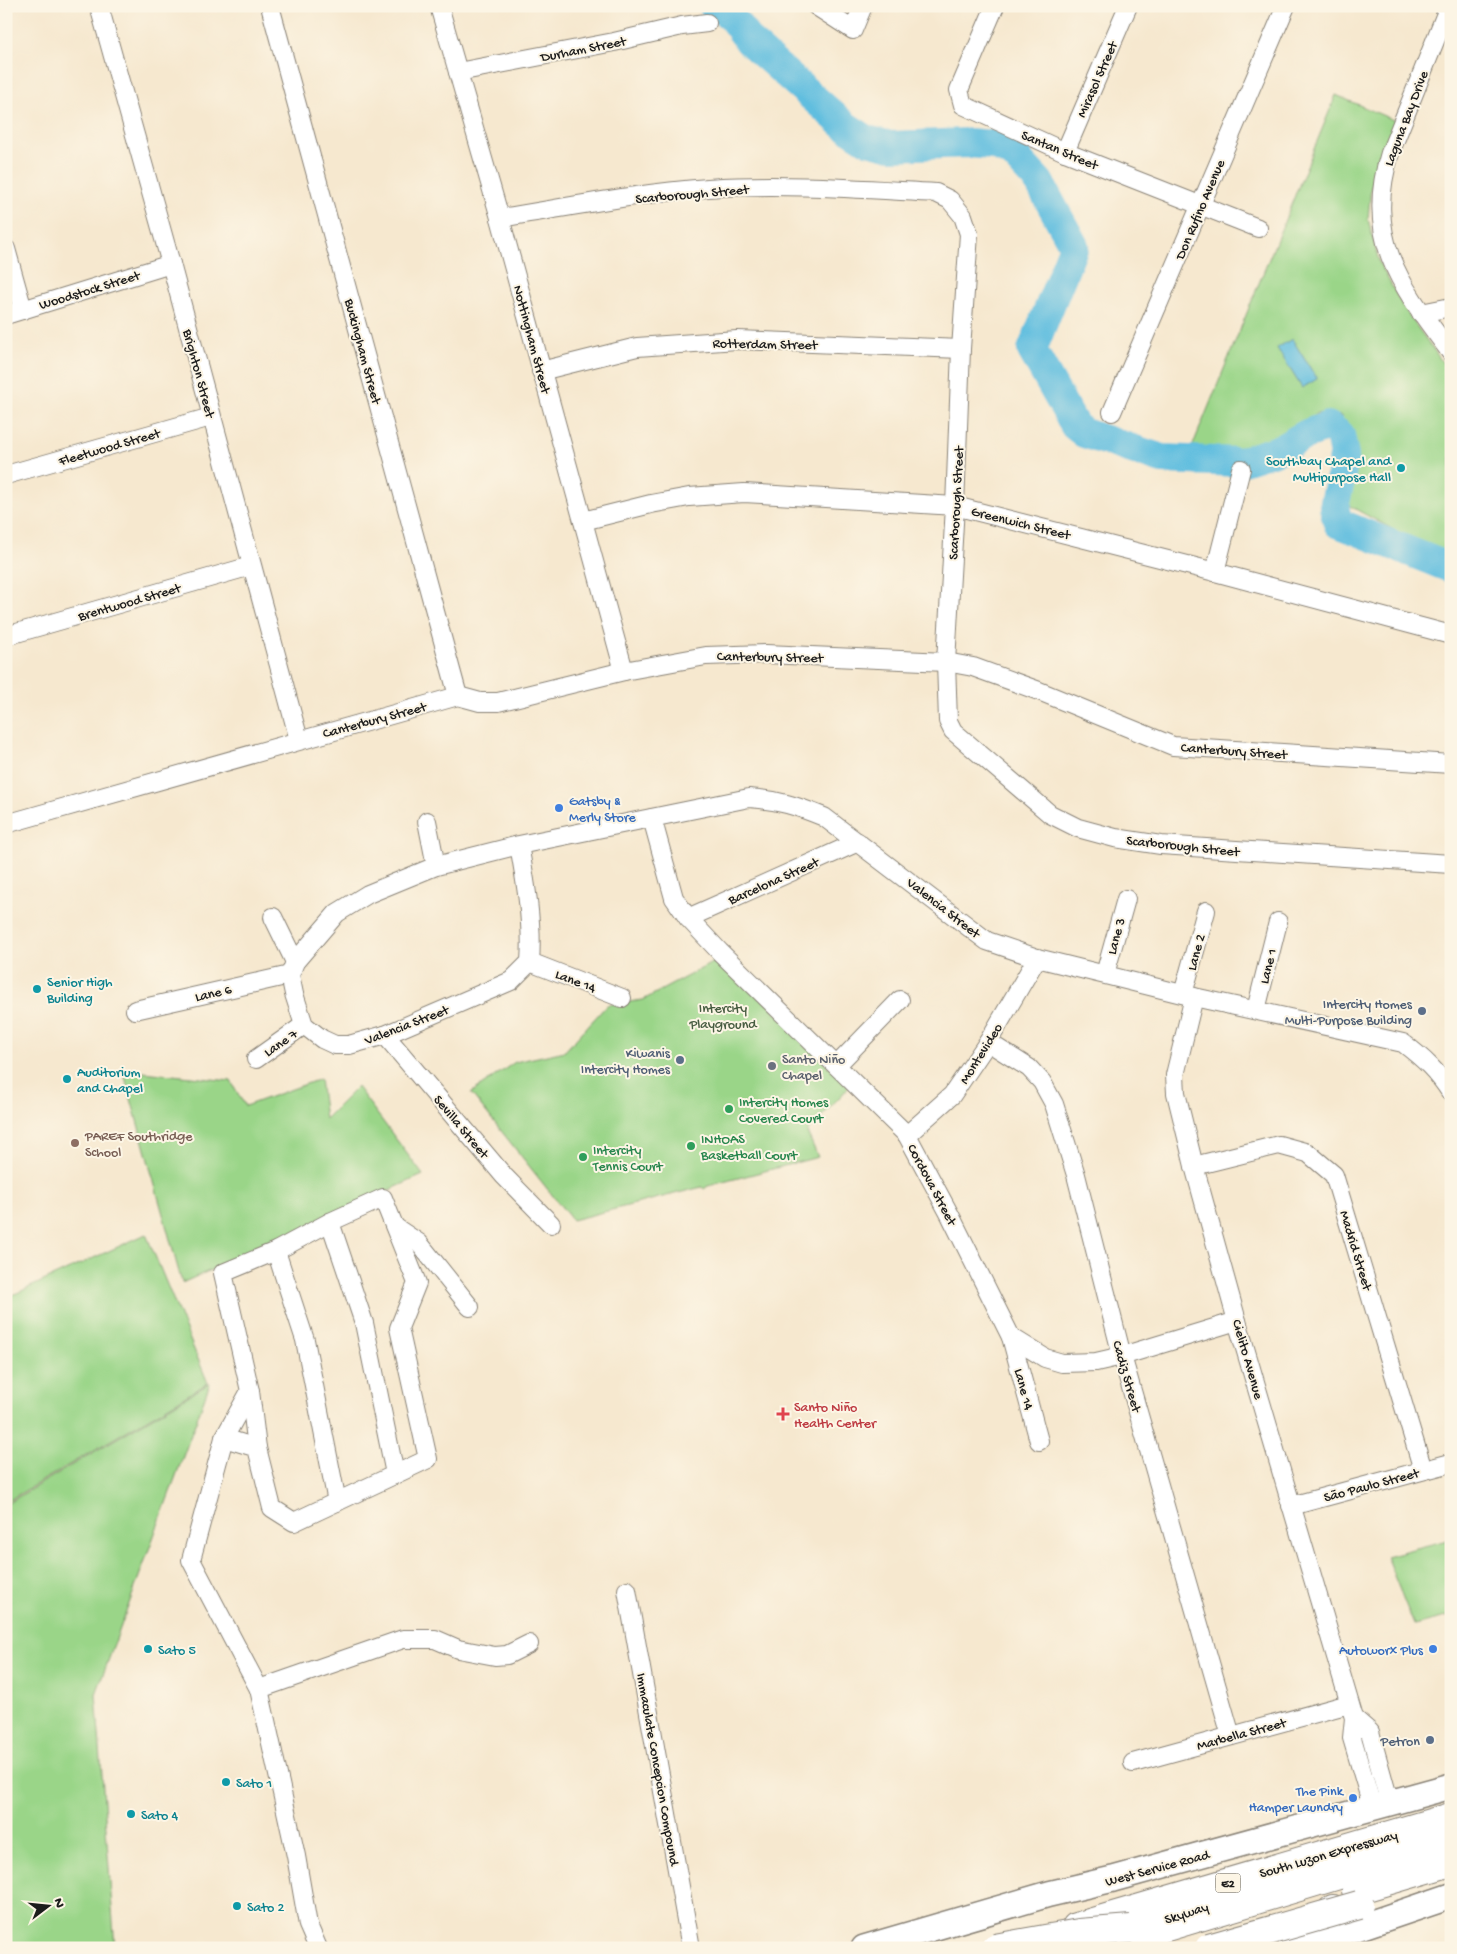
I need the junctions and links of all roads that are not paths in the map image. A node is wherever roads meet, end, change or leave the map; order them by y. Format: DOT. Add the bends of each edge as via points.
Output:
graph roads {
  1 [pos="99,6"];
  2 [pos="270,6"];
  3 [pos="439,6"];
  4 [pos="816,6"];
  5 [pos="863,6"];
  6 [pos="995,6"];
  7 [pos="1128,6"];
  8 [pos="1286,6"];
  9 [pos="1450,6"];
  10 [pos="706,23"];
  11 [pos="458,72"];
  12 [pos="1065,152"];
  13 [pos="1201,206"];
  14 [pos="500,218"];
  15 [pos="1258,228"];
  16 [pos="6,249"];
  17 [pos="171,264"];
  18 [pos="1451,307"];
  19 [pos="14,312"];
  20 [pos="1421,314"];
  21 [pos="961,349"];
  22 [pos="1451,354"];
  23 [pos="542,371"];
  24 [pos="1112,412"];
  25 [pos="211,417"];
  26 [pos="1241,469"];
  27 [pos="6,475"];
  28 [pos="956,506"];
  29 [pos="583,521"];
  30 [pos="252,566"];
  31 [pos="1215,572"];
  32 [pos="1451,635"];
  33 [pos="6,636"];
  34 [pos="946,662"];
  35 [pos="624,671"];
  36 [pos="458,696"];
  37 [pos="299,740"];
  38 [pos="1451,764"];
  39 [pos="652,818"];
  40 [pos="427,821"];
  41 [pos="6,824"];
  42 [pos="858,842"];
  43 [pos="519,845"];
  44 [pos="1451,864"];
  45 [pos="436,866"];
  46 [pos="1126,899"];
  47 [pos="1206,911"];
  48 [pos="273,917"];
  49 [pos="688,918"];
  50 [pos="1278,922"];
  51 [pos="1037,958"];
  52 [pos="530,962"];
  53 [pos="293,968"];
  54 [pos="1105,974"];
  55 [pos="1189,996"];
  56 [pos="622,998"];
  57 [pos="900,1000"];
  58 [pos="135,1010"];
  59 [pos="1256,1010"];
  60 [pos="304,1025"];
  61 [pos="385,1035"];
  62 [pos="988,1042"];
  63 [pos="256,1059"];
  64 [pos="837,1065"];
  65 [pos="1451,1093"];
  66 [pos="907,1135"];
  67 [pos="1194,1166"];
  68 [pos="546,1219"];
  69 [pos="330,1222"];
  70 [pos="395,1228"];
  71 [pos="276,1251"];
  72 [pos="442,1271"];
  73 [pos="417,1283"];
  74 [pos="470,1306"];
  75 [pos="1237,1320"];
  76 [pos="1011,1336"];
  77 [pos="1122,1356"];
  78 [pos="250,1391"];
  79 [pos="224,1438"];
  80 [pos="1040,1441"];
  81 [pos="257,1448"];
  82 [pos="1451,1463"];
  83 [pos="1423,1470"];
  84 [pos="395,1474"];
  85 [pos="337,1502"];
  86 [pos="1291,1506"];
  87 [pos="627,1590"];
  88 [pos="530,1644"];
  89 [pos="259,1689"];
  90 [pos="1352,1711"];
  91 [pos="1231,1736"];
  92 [pos="1132,1763"];
  93 [pos="1379,1764"];
  94 [pos="1361,1769"];
  95 [pos="1451,1786"];
  96 [pos="1381,1806"];
  97 [pos="1451,1817"];
  98 [pos="1451,1828"];
  99 [pos="1451,1841"];
  100 [pos="1451,1862"];
  101 [pos="1451,1878"];
  102 [pos="1451,1896"];
  103 [pos="1357,1898"];
  104 [pos="308,1925"];
  105 [pos="1132,1929"];
  106 [pos="304,1948"];
  107 [pos="318,1948"];
  108 [pos="691,1948"];
  109 [pos="864,1948"];
  110 [pos="995,1948"];
  111 [pos="1005,1948"];
  112 [pos="1064,1948"];
  113 [pos="1097,1948"];
  114 [pos="1158,1948"];
  115 [pos="1209,1948"];
  116 [pos="1292,1948"];
  117 [pos="1298,1948"];
  1 -- 17 [label="street, Brighton Street"];
  2 -- 36 [label="street, Buckingham Street"];
  3 -- 11 [label="street, Nottingham Street"];
  4 -- 5 [label="street" via="853,30"];
  6 -- 12 [label="street, Santan Street" via="959,90 963,105"];
  7 -- 12 [label="street, Mirasol Street"];
  8 -- 13 [label="street, Don Rufino Avenue"];
  9 -- 20 [label="street, Laguna Bay Drive" via="1390,153 1380,204 1386,246 1393,266"];
  10 -- 11 [label="street, Durham Street"];
  11 -- 14 [label="street, Nottingham Street"];
  12 -- 13 [label="street, Santan Street"];
  13 -- 15 [label="street, Santan Street"];
  13 -- 24 [label="street, Don Rufino Avenue"];
  14 -- 21 [label="street, Scarborough Street" via="708,188 812,186 936,193 950,200 964,216 969,234"];
  14 -- 23 [label="street, Nottingham Street"];
  16 -- 19 [label="street"];
  17 -- 19 [label="street, Woodstock Street"];
  17 -- 25 [label="street, Brighton Street"];
  18 -- 20 [label="street"];
  20 -- 22 [label="street, Laguna Bay Drive"];
  21 -- 23 [label="street, Rotterdam Street" via="737,340 637,346"];
  21 -- 28 [label="street, Scarborough Street"];
  23 -- 29 [label="street, Nottingham Street"];
  25 -- 27 [label="street, Fleetwood Street"];
  25 -- 30 [label="street, Brighton Street"];
  26 -- 31 [label="street"];
  28 -- 29 [label="street, Greenwich Street" via="744,493 679,499"];
  28 -- 31 [label="street, Greenwich Street"];
  28 -- 34 [label="street, Scarborough Street"];
  29 -- 35 [label="street, Nottingham Street"];
  30 -- 33 [label="street, Brentwood Street"];
  30 -- 37 [label="street, Brighton Street"];
  31 -- 32 [label="street, Greenwich Street"];
  34 -- 35 [label="street, Canterbury Street" via="766,654 706,656"];
  34 -- 38 [label="street, Canterbury Street" via="973,667 1014,682 1173,746"];
  34 -- 44 [label="street, Scarborough Street" via="948,721 953,731 1050,814 1078,828 1161,845"];
  35 -- 36 [label="street, Canterbury Street" via="498,702 480,702"];
  36 -- 37 [label="street, Canterbury Street"];
  37 -- 41 [label="street, Canterbury Street"];
  39 -- 42 [label="street, Valencia Street" via="748,798 772,800 824,816"];
  39 -- 43 [label="street, Valencia Street"];
  39 -- 49 [label="street, Cordova Street" via="674,898"];
  40 -- 45 [label="street"];
  42 -- 49 [label="street, Barcelona Street"];
  42 -- 51 [label="street, Valencia Street" via="987,941"];
  43 -- 45 [label="street, Valencia Street"];
  43 -- 52 [label="street" via="532,942"];
  45 -- 53 [label="street, Valencia Street" via="368,894 337,913"];
  46 -- 54 [label="street, Lane 3"];
  47 -- 55 [label="street, Lane 2"];
  48 -- 53 [label="street"];
  49 -- 64 [label="street, Cordova Street"];
  50 -- 59 [label="street, Lane 1"];
  51 -- 54 [label="street, Valencia Street"];
  51 -- 62 [label="street, Montevideo"];
  52 -- 56 [label="street, Lane 14"];
  52 -- 61 [label="street, Valencia Street" via="511,981"];
  53 -- 58 [label="street, Lane 6"];
  53 -- 60 [label="street" via="294,994"];
  54 -- 55 [label="street, Valencia Street"];
  55 -- 59 [label="street, Valencia Street"];
  55 -- 67 [label="street, Cielito Avenue" via="1175,1075 1176,1093"];
  57 -- 64 [label="street"];
  59 -- 65 [label="street, Valencia Street" via="1403,1043 1439,1074"];
  60 -- 61 [label="street, Valencia Street" via="336,1045 349,1045"];
  60 -- 63 [label="street, Lane 7"];
  61 -- 68 [label="street, Sevilla Street" via="504,1176"];
  62 -- 66 [label="street, Montevideo" via="952,1095"];
  62 -- 77 [label="street, Cadiz Street" via="1029,1068 1042,1082 1054,1104 1076,1175"];
  64 -- 66 [label="street, Cordova Street"];
  66 -- 76 [label="street, Cordova Street"];
  67 -- 75 [label="street, Cielito Avenue"];
  67 -- 83 [label="street, Madrid Street" via="1280,1145 1308,1153 1334,1175"];
  69 -- 70 [label="street" via="383,1198"];
  69 -- 71 [label="street"];
  69 -- 84 [label="street" via="364,1323"];
  70 -- 72 [label="street" via="419,1243"];
  70 -- 73 [label="street"];
  71 -- 78 [label="street" via="223,1273"];
  71 -- 85 [label="street" via="305,1340"];
  72 -- 73 [label="street"];
  72 -- 74 [label="street"];
  73 -- 84 [label="street" via="399,1328 428,1459"];
  75 -- 77 [label="street"];
  75 -- 86 [label="street, Cielito Avenue"];
  76 -- 77 [label="street" via="1045,1358 1062,1363 1096,1362"];
  76 -- 80 [label="street, Lane 14"];
  77 -- 91 [label="street, Cadiz Street"];
  78 -- 79 [label="street"];
  78 -- 81 [label="street"];
  79 -- 81 [label="street"];
  79 -- 89 [label="street" via="191,1560"];
  81 -- 85 [label="street" via="272,1508 294,1522"];
  82 -- 83 [label="street, São Paulo Street"];
  83 -- 86 [label="street, São Paulo Street"];
  84 -- 85 [label="street"];
  86 -- 90 [label="street, Cielito Avenue"];
  87 -- 108 [label="street, Immaculate Concepcion Compound"];
  88 -- 89 [label="street" via="507,1655 496,1656 458,1649 435,1639 403,1639"];
  89 -- 104 [label="street"];
  90 -- 91 [label="street, Marbella Street"];
  90 -- 93 [label="street, Cielito Avenue" via="1370,1732"];
  90 -- 94 [label="street, Cielito Avenue" via="1352,1738"];
  91 -- 92 [label="street, Marbella Street"];
  93 -- 94 [label="street"];
  93 -- 96 [label="street, Cielito Avenue"];
  94 -- 96 [label="street, Cielito Avenue"];
  95 -- 96 [label="main road, West Service Road"];
  96 -- 109 [label="main road, West Service Road" via="1049,1894"];
  97 -- 111 [label="highway, South Luzon Expressway / E2"];
  98 -- 105 [label="highway, Skyway / E2"];
  99 -- 113 [label="highway, Skyway / E2"];
  100 -- 103 [label="highway"];
  101 -- 103 [label="highway"];
  102 -- 117 [label="main road"];
  103 -- 114 [label="highway"];
  103 -- 115 [label="highway, bridge"];
  103 -- 116 [label="highway"];
  104 -- 106 [label="street"];
  104 -- 107 [label="street"];
  105 -- 110 [label="highway, E2, bridge" via="1079,1933"];
  105 -- 112 [label="highway, Skyway / E2, bridge"];
}
